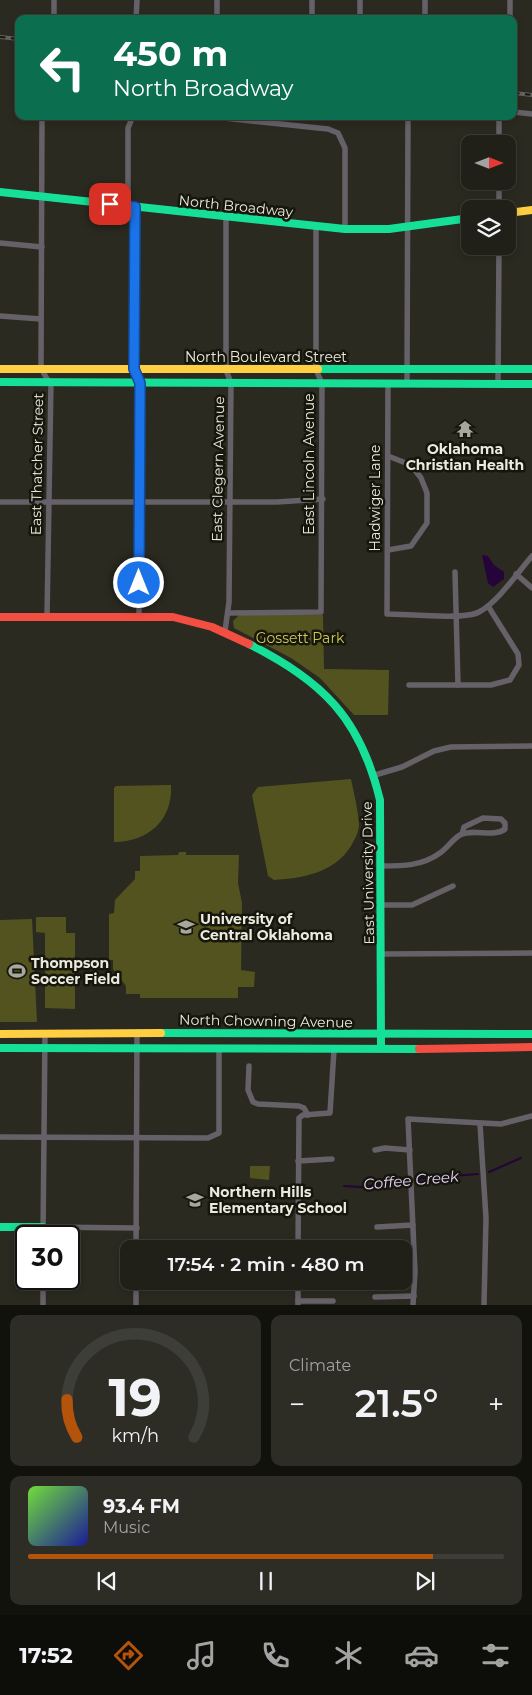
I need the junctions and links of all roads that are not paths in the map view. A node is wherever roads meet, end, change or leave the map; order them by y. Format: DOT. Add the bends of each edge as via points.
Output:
graph roads {
  1 [pos="54,0"];
  2 [pos="137,0"];
  3 [pos="217,0"];
  4 [pos="312,0"];
  5 [pos="360,0"];
  6 [pos="425,0"];
  7 [pos="510,0"];
  8 [pos="54,15"];
  9 [pos="136,15"];
  10 [pos="217,15"];
  11 [pos="312,15"];
  12 [pos="360,15"];
  13 [pos="425,15"];
  14 [pos="510,15"];
  15 [pos="517,112"];
  16 [pos="532,114"];
  17 [pos="42,120"];
  18 [pos="131,120"];
  19 [pos="243,120"];
  20 [pos="408,120"];
  21 [pos="499,120"];
  22 [pos="499,135"];
  23 [pos="0,192"];
  24 [pos="42,196"];
  25 [pos="131,207"];
  26 [pos="532,210"];
  27 [pos="516,212"];
  28 [pos="226,217"];
  29 [pos="461,219"];
  30 [pos="408,226"];
  31 [pos="316,227"];
  32 [pos="345,229"];
  33 [pos="0,243"];
  34 [pos="42,246"];
  35 [pos="499,255"];
  36 [pos="0,316"];
  37 [pos="41,319"];
  38 [pos="41,368"];
  39 [pos="0,369"];
  40 [pos="134,369"];
  41 [pos="316,369"];
  42 [pos="226,370"];
  43 [pos="380,370"];
  44 [pos="407,370"];
  45 [pos="498,370"];
  46 [pos="531,370"];
  47 [pos="0,382"];
  48 [pos="51,382"];
  49 [pos="140,383"];
  50 [pos="231,383"];
  51 [pos="388,383"];
  52 [pos="407,383"];
  53 [pos="322,384"];
  54 [pos="498,384"];
  55 [pos="532,384"];
  56 [pos="388,456"];
  57 [pos="323,499"];
  58 [pos="139,501"];
  59 [pos="0,502"];
  60 [pos="230,502"];
  61 [pos="48,503"];
  62 [pos="388,550"];
  63 [pos="532,556"];
  64 [pos="455,572"];
  65 [pos="516,574"];
  66 [pos="532,588"];
  67 [pos="488,606"];
  68 [pos="229,613"];
  69 [pos="457,615"];
  70 [pos="139,616"];
  71 [pos="0,617"];
  72 [pos="47,617"];
  73 [pos="225,632"];
  74 [pos="409,685"];
  75 [pos="458,686"];
  76 [pos="532,746"];
  77 [pos="375,775"];
  78 [pos="462,834"];
  79 [pos="381,866"];
  80 [pos="454,886"];
  81 [pos="382,905"];
  82 [pos="532,953"];
  83 [pos="382,954"];
  84 [pos="45,1033"];
  85 [pos="137,1033"];
  86 [pos="0,1034"];
  87 [pos="532,1034"];
  88 [pos="381,1036"];
  89 [pos="46,1047"];
  90 [pos="532,1047"];
  91 [pos="0,1048"];
  92 [pos="138,1048"];
  93 [pos="218,1048"];
  94 [pos="382,1048"];
  95 [pos="334,1050"];
  96 [pos="249,1066"];
  97 [pos="308,1115"];
  98 [pos="532,1116"];
  99 [pos="480,1124"];
  100 [pos="137,1136"];
  101 [pos="45,1137"];
  102 [pos="0,1138"];
  103 [pos="375,1150"];
  104 [pos="410,1150"];
  105 [pos="332,1159"];
  106 [pos="298,1161"];
  107 [pos="299,1206"];
  108 [pos="334,1208"];
  109 [pos="43,1225"];
  110 [pos="413,1225"];
  111 [pos="0,1227"];
  112 [pos="15,1227"];
  113 [pos="80,1227"];
  114 [pos="377,1227"];
  115 [pos="137,1228"];
  116 [pos="136,1240"];
  117 [pos="298,1240"];
  118 [pos="43,1290"];
  119 [pos="136,1290"];
  120 [pos="298,1290"];
  121 [pos="414,1296"];
  122 [pos="375,1297"];
  123 [pos="332,1301"];
  124 [pos="298,1303"];
  125 [pos="43,1305"];
  126 [pos="136,1305"];
  127 [pos="413,1305"];
  128 [pos="484,1305"];
  1 -- 8 [label="street"];
  2 -- 9 [label="street"];
  3 -- 10 [label="street"];
  4 -- 11 [label="street"];
  5 -- 12 [label="street"];
  6 -- 13 [label="street"];
  7 -- 14 [label="street"];
  15 -- 16 [label="street"];
  17 -- 24 [label="street"];
  18 -- 25 [label="street" via="128,128"];
  19 -- 32 [label="street" via="328,129 338,133 345,148"];
  20 -- 30 [label="street"];
  21 -- 22 [label="street"];
  23 -- 24 [label="street, North Broadway"];
  24 -- 25 [label="street, North Broadway"];
  24 -- 34 [label="street"];
  25 -- 28 [label="street, North Broadway"];
  25 -- 40 [label="street"];
  26 -- 27 [label="street"];
  28 -- 31 [label="street, North Broadway"];
  28 -- 42 [label="street, East Clegern Avenue"];
  29 -- 30 [label="street, North Broadway"];
  30 -- 32 [label="street, North Broadway"];
  30 -- 44 [label="street"];
  31 -- 32 [label="street, North Broadway"];
  31 -- 41 [label="street, East Lincoln Avenue"];
  33 -- 34 [label="street"];
  34 -- 37 [label="street"];
  35 -- 45 [label="street"];
  36 -- 37 [label="street"];
  37 -- 38 [label="street"];
  38 -- 39 [label="street, North Boulevard Street"];
  38 -- 40 [label="street, North Boulevard Street"];
  38 -- 48 [label="street, East Thatcher Street"];
  40 -- 42 [label="street, North Boulevard Street"];
  40 -- 49 [label="street"];
  41 -- 42 [label="street, North Boulevard Street"];
  41 -- 43 [label="street, North Boulevard Street"];
  41 -- 53 [label="street, East Lincoln Avenue"];
  42 -- 50 [label="street, East Clegern Avenue"];
  43 -- 44 [label="street, North Boulevard Street"];
  43 -- 51 [label="street"];
  44 -- 45 [label="street, North Boulevard Street"];
  44 -- 52 [label="street"];
  45 -- 46 [label="street, North Boulevard Street"];
  45 -- 54 [label="street"];
  47 -- 48 [label="street, North Boulevard Street"];
  48 -- 49 [label="street, North Boulevard Street"];
  48 -- 61 [label="street, East Thatcher Street"];
  49 -- 50 [label="street, North Boulevard Street"];
  49 -- 58 [label="street"];
  50 -- 53 [label="street, North Boulevard Street"];
  50 -- 60 [label="street, East Clegern Avenue"];
  51 -- 52 [label="street, North Boulevard Street"];
  51 -- 53 [label="street, North Boulevard Street"];
  51 -- 56 [label="street, Hadwiger Lane"];
  52 -- 54 [label="street, North Boulevard Street"];
  53 -- 57 [label="street, East Lincoln Avenue"];
  54 -- 55 [label="street, North Boulevard Street"];
  56 -- 62 [label="street, Hadwiger Lane"];
  56 -- 62 [label="street" via="411,466 421,478 427,493 428,522 411,546"];
  57 -- 60 [label="street"];
  57 -- 68 [label="street, East Lincoln Avenue" via="321,612"];
  58 -- 60 [label="street"];
  58 -- 61 [label="street"];
  58 -- 70 [label="street"];
  59 -- 61 [label="street"];
  60 -- 68 [label="street, East Clegern Avenue"];
  61 -- 72 [label="street, East Thatcher Street"];
  62 -- 69 [label="street, Hadwiger Lane" via="387,614"];
  63 -- 65 [label="street"];
  64 -- 69 [label="street"];
  65 -- 66 [label="street"];
  65 -- 67 [label="street"];
  67 -- 69 [label="street" via="478,613"];
  67 -- 75 [label="street" via="518,654 518,665 510,680 492,685"];
  68 -- 73 [label="street, East Clegern Avenue"];
  69 -- 75 [label="street"];
  70 -- 72 [label="street, East University Drive"];
  70 -- 73 [label="street, East University Drive" via="181,618"];
  71 -- 72 [label="street, East University Drive"];
  73 -- 77 [label="street, East University Drive" via="289,664 319,686 354,726"];
  74 -- 75 [label="street"];
  76 -- 77 [label="street" via="451,747"];
  77 -- 79 [label="street, East University Drive" via="380,800"];
  78 -- 78 [label="street" via="500,832 505,829 505,823 502,819 477,819 464,827"];
  78 -- 79 [label="street" via="425,862 413,866"];
  79 -- 81 [label="street, East University Drive"];
  80 -- 81 [label="street" via="412,905"];
  81 -- 83 [label="street, East University Drive"];
  82 -- 83 [label="street"];
  83 -- 88 [label="street, East University Drive"];
  84 -- 85 [label="street, North Chowning Avenue"];
  84 -- 86 [label="street, North Chowning Avenue"];
  84 -- 89 [label="street"];
  85 -- 88 [label="street, North Chowning Avenue"];
  85 -- 92 [label="street"];
  87 -- 88 [label="street, North Chowning Avenue"];
  88 -- 94 [label="street, East University Drive"];
  89 -- 91 [label="street, North Chowning Avenue"];
  89 -- 92 [label="street, North Chowning Avenue"];
  89 -- 101 [label="street"];
  90 -- 94 [label="street, North Chowning Avenue"];
  92 -- 93 [label="street, North Chowning Avenue"];
  92 -- 100 [label="street"];
  93 -- 95 [label="street, North Chowning Avenue"];
  93 -- 100 [label="street" via="219,1133 206,1139"];
  94 -- 95 [label="street, North Chowning Avenue"];
  95 -- 97 [label="street" via="332,1109 326,1115"];
  96 -- 97 [label="street" via="248,1090 253,1102 299,1106"];
  97 -- 106 [label="street" via="299,1118"];
  98 -- 99 [label="street" via="510,1124"];
  99 -- 104 [label="street" via="408,1119"];
  99 -- 128 [label="street" via="486,1218"];
  100 -- 101 [label="street"];
  100 -- 115 [label="street"];
  101 -- 102 [label="street"];
  101 -- 109 [label="street"];
  103 -- 104 [label="street"];
  104 -- 110 [label="street"];
  105 -- 106 [label="street"];
  106 -- 107 [label="street"];
  107 -- 108 [label="street"];
  107 -- 117 [label="street"];
  110 -- 114 [label="street"];
  110 -- 121 [label="street"];
  111 -- 112 [label="street"];
  113 -- 115 [label="street"];
  115 -- 116 [label="street"];
  118 -- 125 [label="street"];
  119 -- 126 [label="street"];
  120 -- 124 [label="street"];
  121 -- 122 [label="street"];
  121 -- 127 [label="street"];
  123 -- 124 [label="street"];
}
